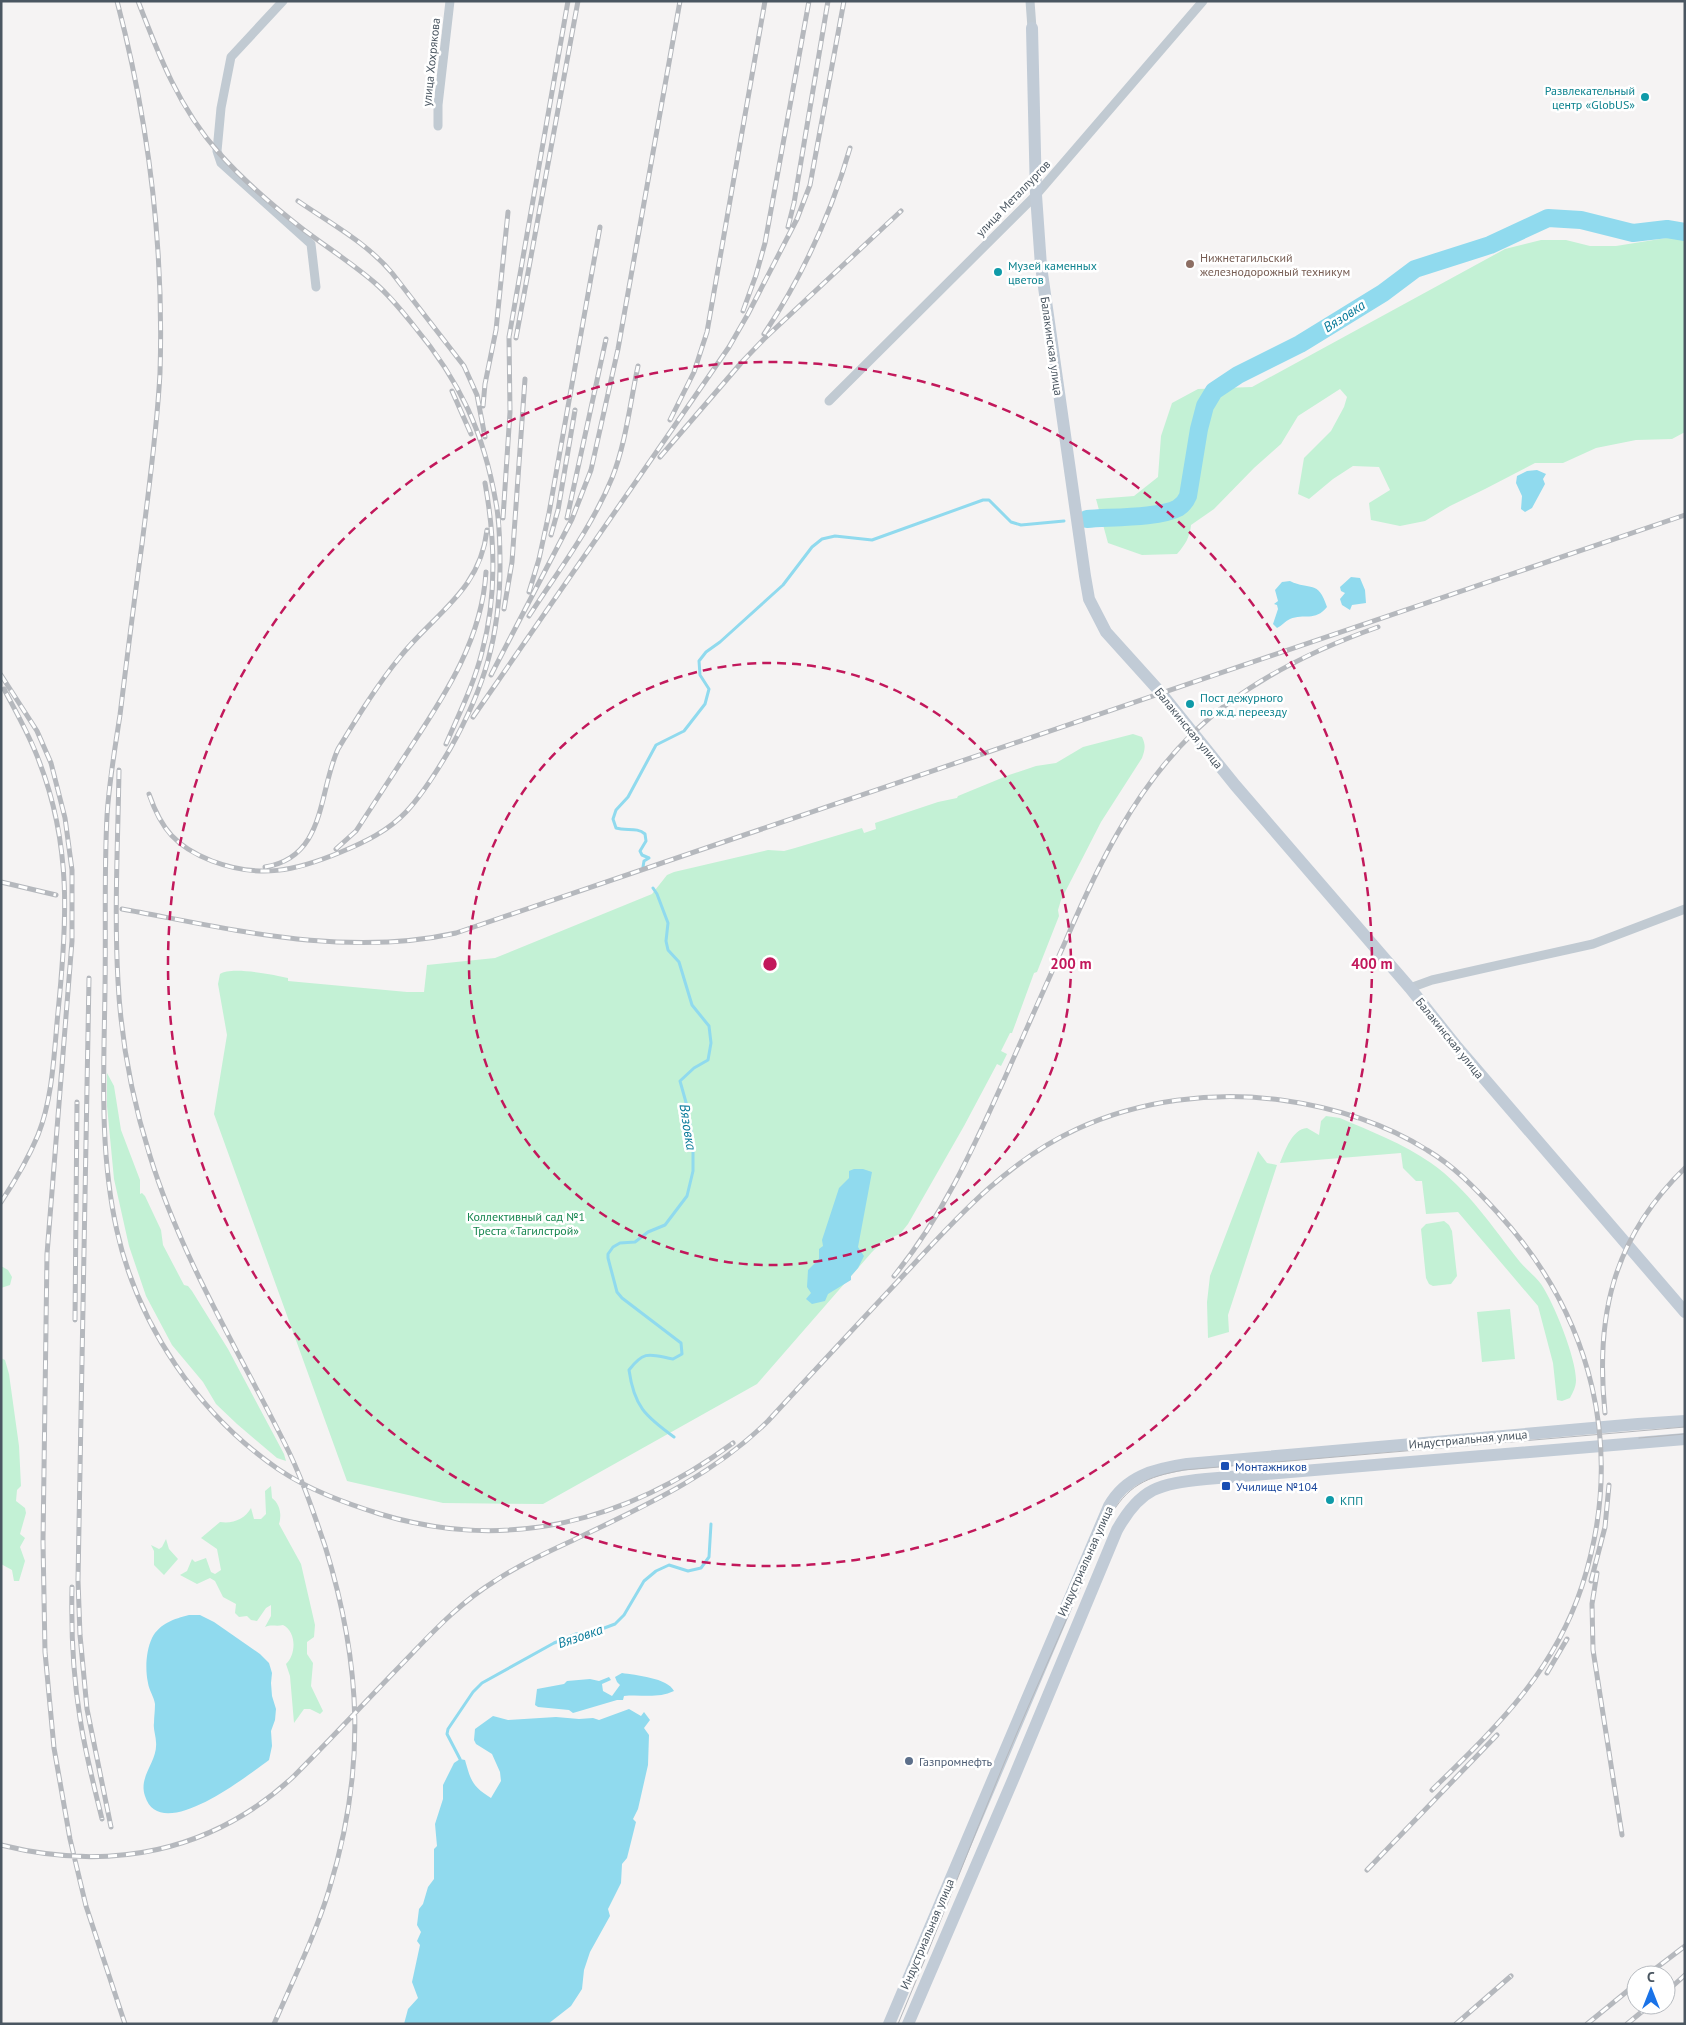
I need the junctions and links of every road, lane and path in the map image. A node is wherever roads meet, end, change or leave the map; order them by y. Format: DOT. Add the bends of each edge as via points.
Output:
graph roads {
  1 [pos="450,1"];
  2 [pos="1030,1"];
  3 [pos="1203,1"];
  4 [pos="283,2"];
  5 [pos="1032,28"];
  6 [pos="438,126"];
  7 [pos="1036,195"];
  8 [pos="316,287"];
  9 [pos="829,401"];
  10 [pos="1685,909"];
  11 [pos="1410,988"];
  12 [pos="1685,1312"];
  13 [pos="1685,1421"];
  14 [pos="1685,1439"];
  15 [pos="888,2024"];
  16 [pos="908,2024"];
  1 -- 6 [label="street, улица Хохрякова"];
  2 -- 5 [label="street, Балакинская улица"];
  3 -- 7 [label="street, улица Металлургов"];
  4 -- 8 [label="street" via="231,57 221,108 218,151 221,163 311,244"];
  5 -- 7 [label="main road, Балакинская улица"];
  7 -- 9 [label="street, улица Металлургов"];
  7 -- 11 [label="main road, Балакинская улица" via="1048,321 1084,576 1094,612 1106,632"];
  10 -- 11 [label="street" via="1593,944 1432,980"];
  11 -- 12 [label="main road, Балакинская улица" via="1456,1047"];
  13 -- 15 [label="main road, Индустриальная улица" via="1186,1464 1149,1472 1124,1485 1109,1506"];
  14 -- 16 [label="main road, Индустриальная улица" via="1206,1479 1175,1483 1143,1496 1130,1508 1117,1530"];
}
